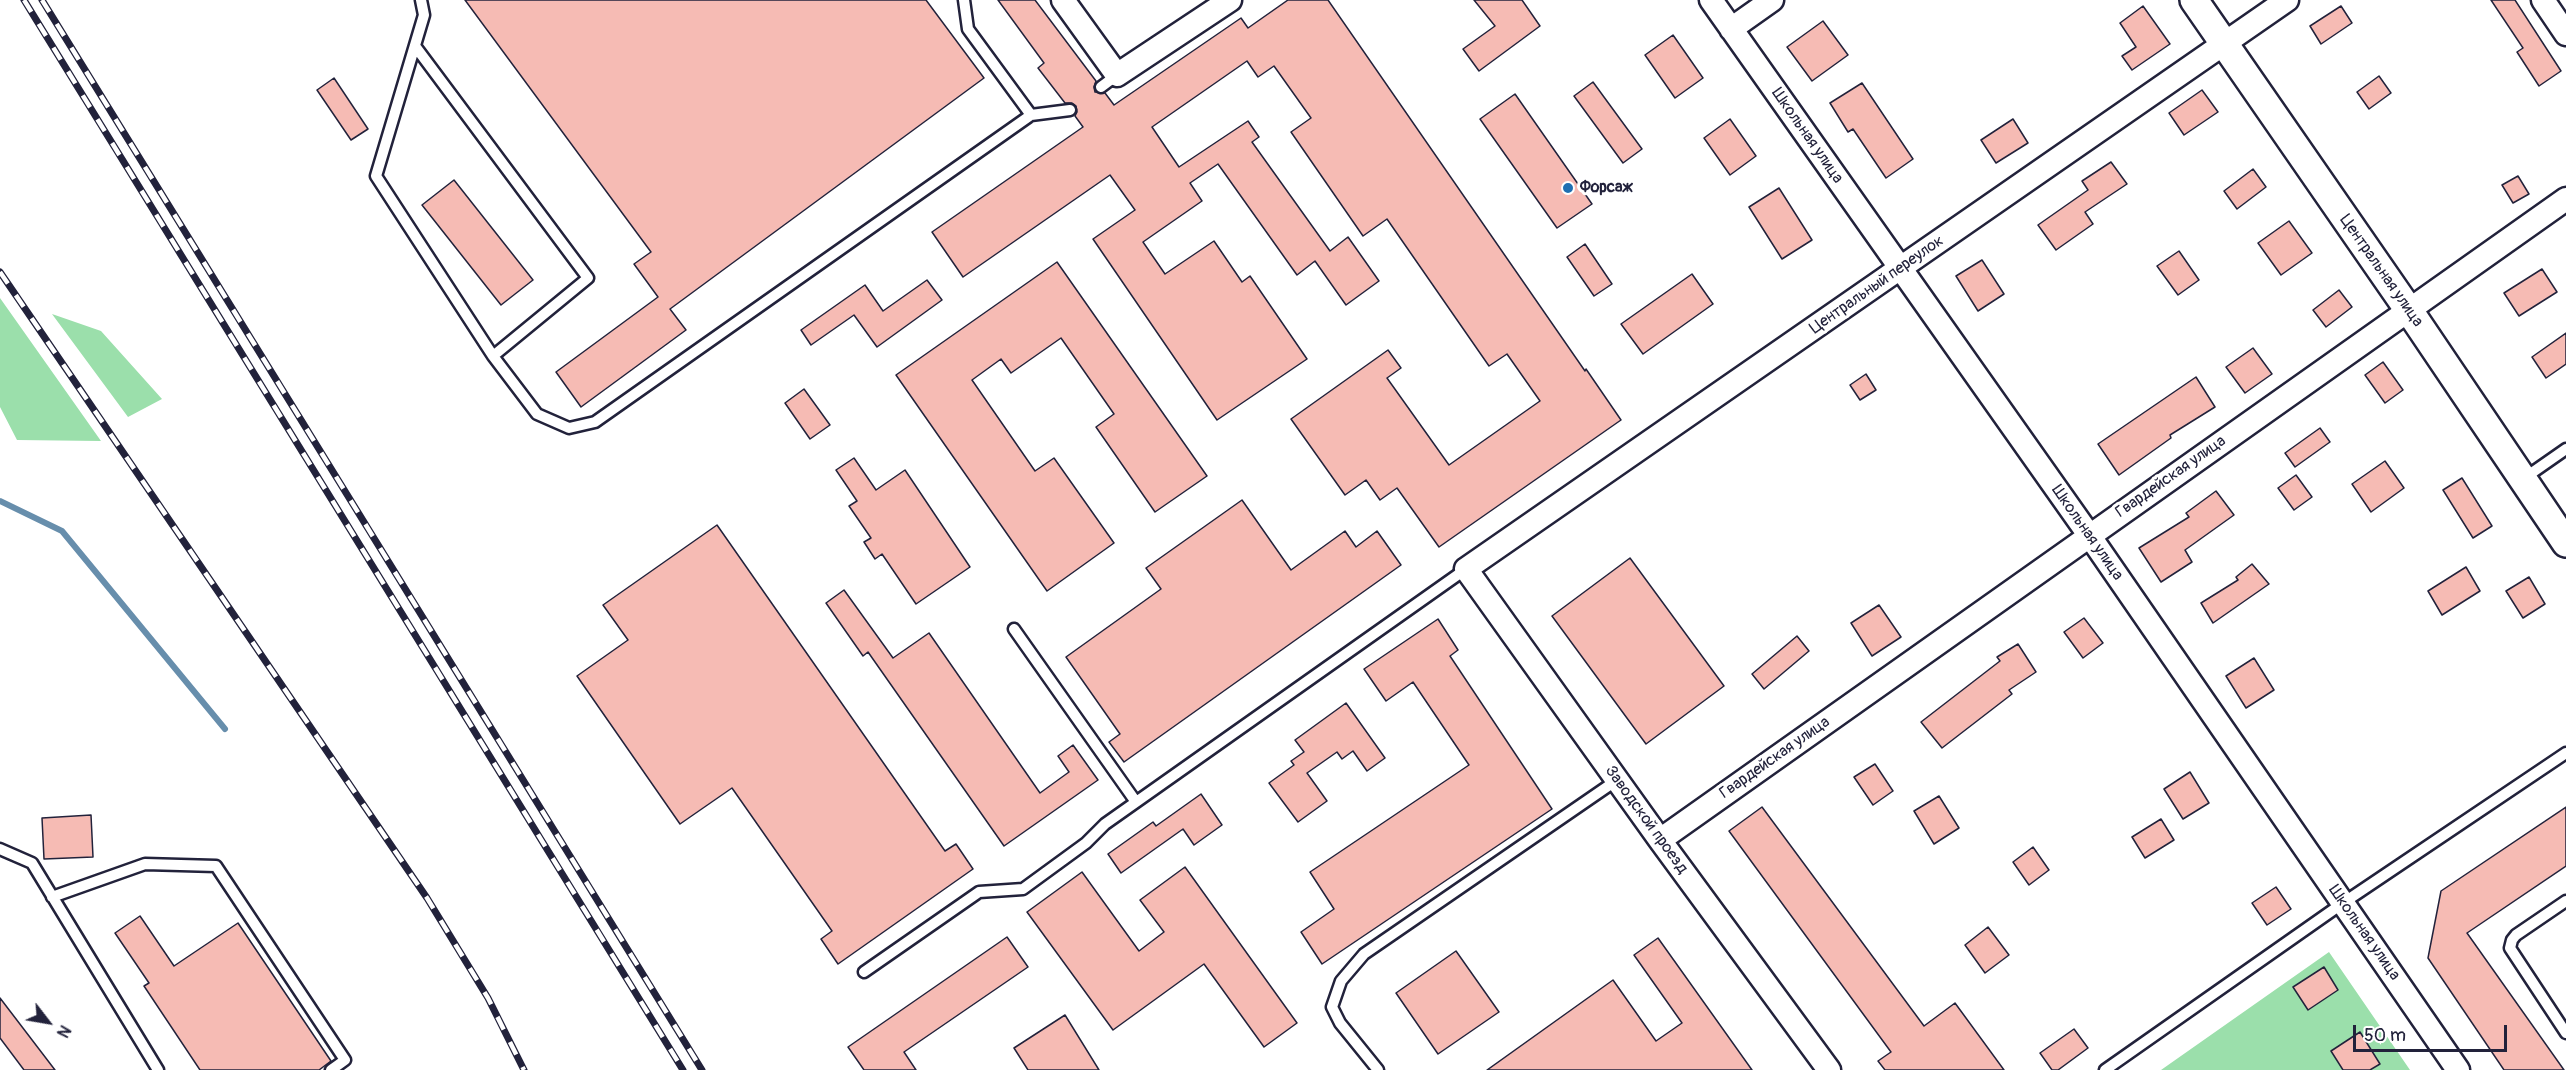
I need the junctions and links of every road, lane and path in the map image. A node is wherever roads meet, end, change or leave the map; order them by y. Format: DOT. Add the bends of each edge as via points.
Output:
graph roads {
  1 [pos="421,0"];
  2 [pos="964,0"];
  3 [pos="1063,0"];
  4 [pos="1230,0"];
  5 [pos="1711,0"];
  6 [pos="1773,0"];
  7 [pos="2194,0"];
  8 [pos="2287,0"];
  9 [pos="2543,0"];
  10 [pos="1731,29"];
  11 [pos="2566,34"];
  12 [pos="2224,45"];
  13 [pos="415,46"];
  14 [pos="1070,110"];
  15 [pos="1031,115"];
  16 [pos="2566,199"];
  17 [pos="1901,268"];
  18 [pos="2408,309"];
  19 [pos="493,356"];
  20 [pos="2566,450"];
  21 [pos="2523,480"];
  22 [pos="2089,535"];
  23 [pos="2566,543"];
  24 [pos="1467,569"];
  25 [pos="1014,629"];
  26 [pos="2566,753"];
  27 [pos="1617,780"];
  28 [pos="1136,802"];
  29 [pos="1660,840"];
  30 [pos="0,849"];
  31 [pos="52,897"];
  32 [pos="2566,901"];
  33 [pos="2343,903"];
  34 [pos="864,972"];
  35 [pos="2566,1033"];
  36 [pos="158,1070"];
  37 [pos="331,1070"];
  38 [pos="1378,1070"];
  39 [pos="1829,1070"];
  40 [pos="2104,1070"];
  41 [pos="2458,1070"];
  1 -- 13 [label="lane" via="424,15"];
  2 -- 15 [label="lane" via="968,28"];
  3 -- 4 [label="street" via="1109,81"];
  5 -- 10 [label="street, Школьная улица"];
  6 -- 10 [label="street"];
  7 -- 12 [label="street, Центральная улица"];
  8 -- 12 [label="street, Центральный переулок"];
  9 -- 11 [label="street"];
  10 -- 17 [label="street, Школьная улица"];
  12 -- 17 [label="street, Центральный переулок"];
  12 -- 18 [label="street, Центральная улица"];
  13 -- 19 [label="lane" via="375,176"];
  13 -- 19 [label="lane" via="588,278"];
  14 -- 15 [label="lane"];
  15 -- 19 [label="lane" via="595,422 569,428 537,414"];
  16 -- 18 [label="street, Гвардейская улица"];
  17 -- 22 [label="street, Школьная улица"];
  17 -- 24 [label="street, Центральный переулок"];
  18 -- 21 [label="street, Центральная улица"];
  18 -- 22 [label="street, Гвардейская улица"];
  20 -- 21 [label="lane"];
  21 -- 23 [label="street, Центральная улица"];
  22 -- 29 [label="street, Гвардейская улица"];
  22 -- 33 [label="street, Школьная улица"];
  24 -- 27 [label="street, Заводской проезд"];
  24 -- 28 [label="lane"];
  25 -- 28 [label="lane"];
  26 -- 33 [label="lane"];
  27 -- 29 [label="street, Заводской проезд"];
  27 -- 38 [label="lane" via="1364,954 1341,981 1332,1007"];
  28 -- 34 [label="lane" via="1023,889 980,892"];
  29 -- 39 [label="street, Заводской проезд"];
  30 -- 31 [label="lane" via="32,863"];
  31 -- 36 [label="lane"];
  31 -- 37 [label="lane" via="145,864 216,866 345,1060"];
  32 -- 35 [label="lane" via="2516,935 2510,948"];
  33 -- 40 [label="lane"];
  33 -- 41 [label="street, Школьная улица"];
}
